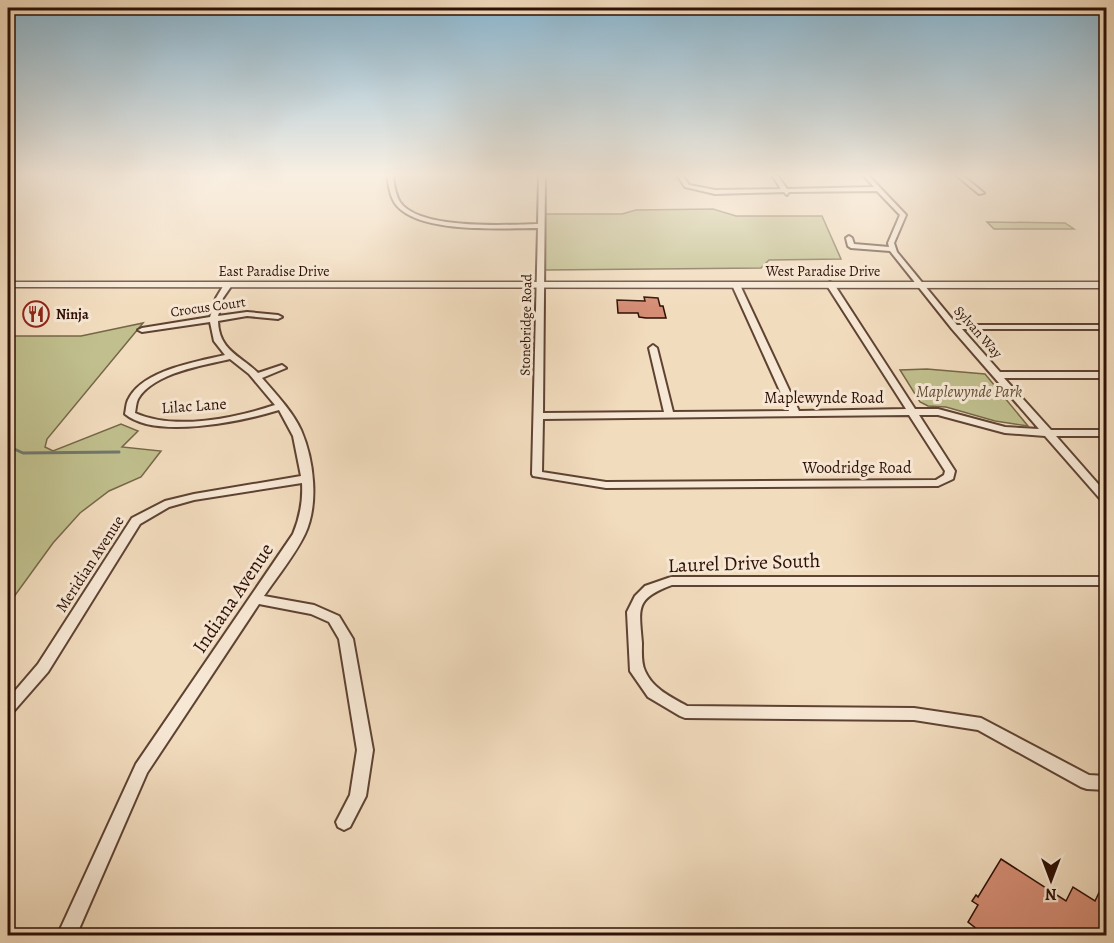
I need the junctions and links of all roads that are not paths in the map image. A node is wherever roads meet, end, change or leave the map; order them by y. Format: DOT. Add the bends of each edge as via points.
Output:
graph roads {
  1 [pos="429,219"];
  2 [pos="541,219"];
  3 [pos="901,219"];
  4 [pos="541,226"];
  5 [pos="849,238"];
  6 [pos="851,246"];
  7 [pos="893,249"];
  8 [pos="854,255"];
  9 [pos="540,284"];
  10 [pos="8,285"];
  11 [pos="228,285"];
  12 [pos="736,285"];
  13 [pos="830,285"];
  14 [pos="920,285"];
  15 [pos="1107,285"];
  16 [pos="278,316"];
  17 [pos="213,319"];
  18 [pos="955,327"];
  19 [pos="1107,327"];
  20 [pos="142,330"];
  21 [pos="653,348"];
  22 [pos="232,356"];
  23 [pos="282,368"];
  24 [pos="999,375"];
  25 [pos="1107,375"];
  26 [pos="256,377"];
  27 [pos="280,407"];
  28 [pos="795,413"];
  29 [pos="912,413"];
  30 [pos="669,415"];
  31 [pos="539,416"];
  32 [pos="1051,433"];
  33 [pos="1107,433"];
  34 [pos="537,474"];
  35 [pos="306,479"];
  36 [pos="1107,499"];
  37 [pos="1107,581"];
  38 [pos="255,599"];
  39 [pos="8,708"];
  40 [pos="1107,783"];
  41 [pos="344,822"];
  42 [pos="66,936"];
  1 -- 4 [label="street" via="464,226"];
  2 -- 4 [label="street, Stonebridge Road"];
  3 -- 7 [label="street" via="891,243"];
  4 -- 9 [label="street, Stonebridge Road"];
  5 -- 6 [label="street"];
  6 -- 7 [label="street"];
  6 -- 8 [label="street"];
  7 -- 14 [label="street, Sylvan Way"];
  9 -- 11 [label="street, East Paradise Drive"];
  9 -- 12 [label="street, West Paradise Drive"];
  9 -- 31 [label="street, Stonebridge Road"];
  10 -- 11 [label="street, East Paradise Drive"];
  11 -- 17 [label="street"];
  12 -- 13 [label="street, West Paradise Drive"];
  12 -- 28 [label="street"];
  13 -- 14 [label="street, West Paradise Drive"];
  13 -- 29 [label="street, Woodridge Road"];
  14 -- 15 [label="street, West Paradise Drive"];
  14 -- 18 [label="street, Sylvan Way"];
  16 -- 17 [label="street, Crocus Court" via="253,314"];
  17 -- 20 [label="street, Crocus Court"];
  17 -- 22 [label="street, Indiana Avenue" via="218,342"];
  18 -- 19 [label="street"];
  18 -- 24 [label="street, Sylvan Way"];
  21 -- 30 [label="street"];
  22 -- 26 [label="street, Indiana Avenue"];
  22 -- 27 [label="street, Lilac Lane" via="151,379 129,408 130,414 140,421 188,423 257,415"];
  23 -- 26 [label="street"];
  24 -- 25 [label="street"];
  24 -- 32 [label="street, Sylvan Way"];
  26 -- 27 [label="street, Indiana Avenue"];
  27 -- 35 [label="street, Indiana Avenue" via="298,434"];
  28 -- 29 [label="street, Maplewynde Road"];
  28 -- 30 [label="street, Maplewynde Road"];
  29 -- 32 [label="street, Maplewynde Road" via="938,412 1005,429"];
  29 -- 34 [label="street, Woodridge Road" via="950,471 949,477 938,483 606,485"];
  30 -- 31 [label="street, Maplewynde Road"];
  31 -- 34 [label="street, Stonebridge Road"];
  32 -- 33 [label="street, Maplewynde Road"];
  32 -- 36 [label="street, Sylvan Way"];
  35 -- 38 [label="street, Indiana Avenue" via="306,520"];
  35 -- 39 [label="street, Meridian Avenue" via="165,504 136,521 43,669"];
  37 -- 40 [label="street, Laurel Drive South" via="671,581 649,589 639,598 633,612 637,671 653,693 685,712 914,714 981,724 1087,782"];
  38 -- 41 [label="street" via="314,610 334,619 346,639 364,750 358,796"];
  38 -- 42 [label="street, Indiana Avenue" via="141,769"];
}
